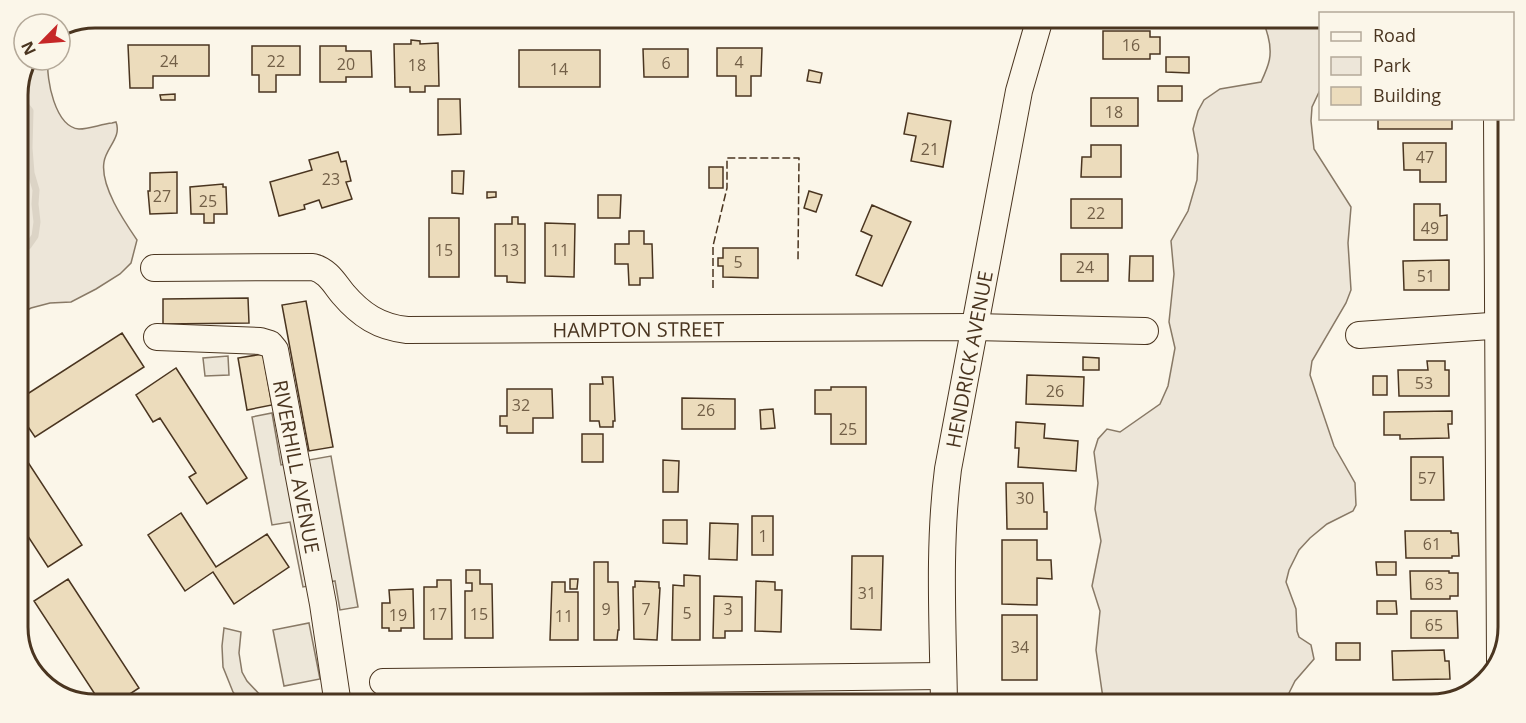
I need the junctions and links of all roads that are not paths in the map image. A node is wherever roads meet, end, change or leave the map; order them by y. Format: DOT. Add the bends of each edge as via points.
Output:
graph roads {
  1 [pos="1037,28"];
  2 [pos="154,268"];
  3 [pos="1497,325"];
  4 [pos="973,327"];
  5 [pos="1145,331"];
  6 [pos="1359,334"];
  7 [pos="157,337"];
  8 [pos="944,676"];
  9 [pos="383,682"];
  10 [pos="336,694"];
  11 [pos="944,694"];
  1 -- 4 [label="street, HENDRICK AVENUE" via="1019,91"];
  2 -- 4 [label="street, HAMPTON STREET" via="317,268 331,278 363,315 388,327 407,330"];
  3 -- 6 [label="street"];
  4 -- 5 [label="street, HAMPTON STREET"];
  4 -- 8 [label="street, HENDRICK AVENUE" via="945,495"];
  7 -- 10 [label="street, RIVERHILL AVENUE" via="260,341 275,350"];
  8 -- 9 [label="street"];
  8 -- 11 [label="street, HENDRICK AVENUE"];
}
